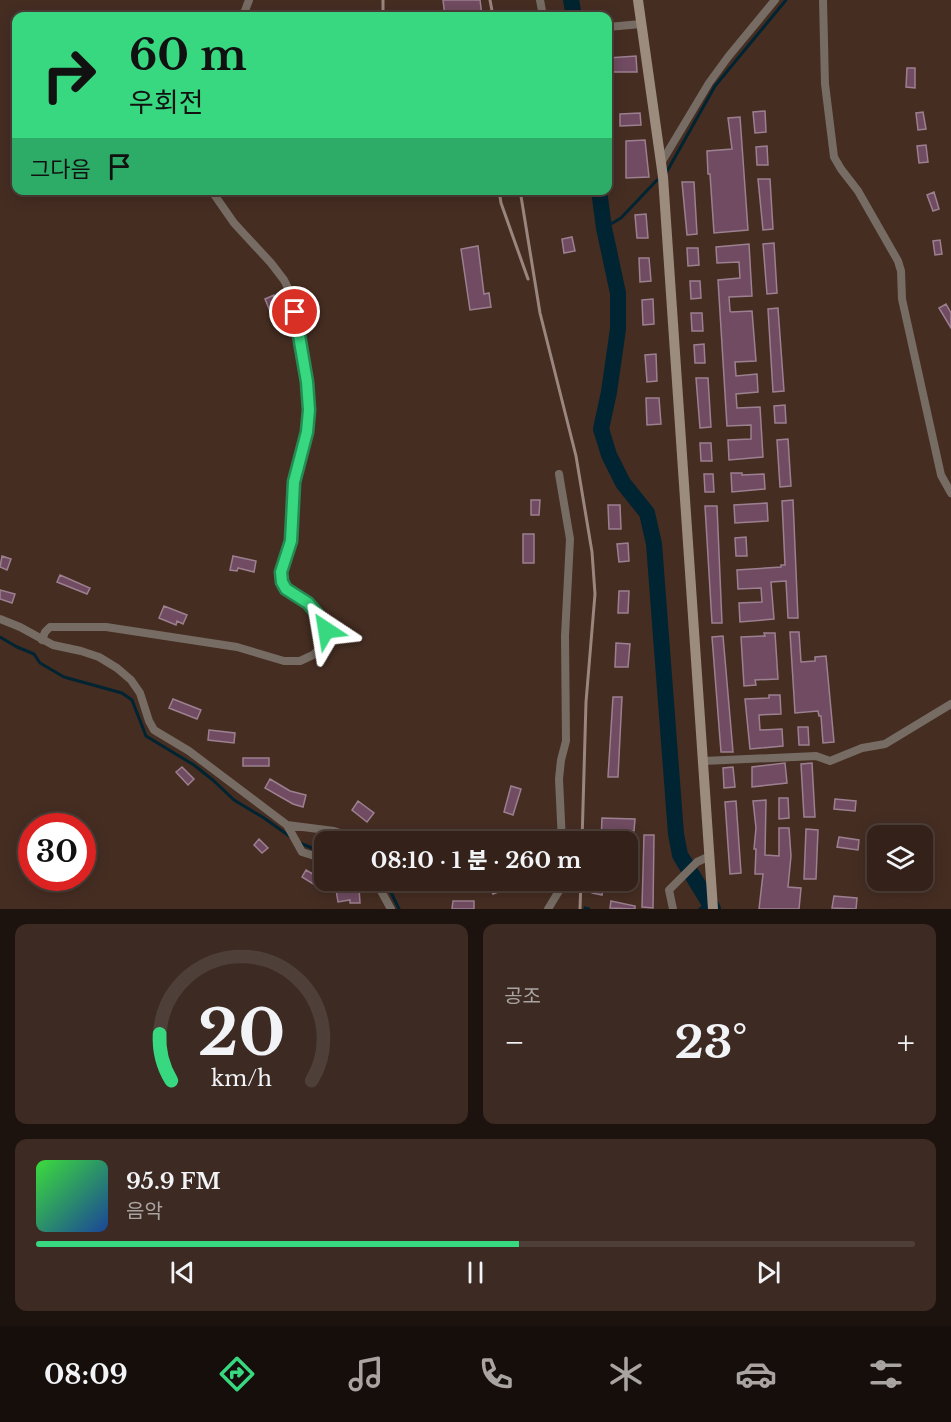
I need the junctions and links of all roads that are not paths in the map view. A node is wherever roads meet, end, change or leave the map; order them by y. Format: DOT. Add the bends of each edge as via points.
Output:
graph roads {
  1 [pos="638,0"];
  2 [pos="775,0"];
  3 [pos="823,0"];
  4 [pos="641,24"];
  5 [pos="612,27"];
  6 [pos="661,163"];
  7 [pos="214,195"];
  8 [pos="559,474"];
  9 [pos="951,493"];
  10 [pos="0,619"];
  11 [pos="42,640"];
  12 [pos="951,704"];
  13 [pos="703,761"];
  14 [pos="287,825"];
  15 [pos="334,831"];
  16 [pos="561,831"];
  17 [pos="314,856"];
  18 [pos="710,856"];
  19 [pos="381,891"];
  20 [pos="559,891"];
  21 [pos="391,909"];
  22 [pos="548,909"];
  23 [pos="673,909"];
  24 [pos="712,909"];
  1 -- 4 [label="street"];
  2 -- 6 [label="street" via="709,83"];
  3 -- 9 [label="street" via="825,84 834,157 898,261 902,299 941,475"];
  4 -- 5 [label="street"];
  4 -- 6 [label="street"];
  6 -- 13 [label="street"];
  7 -- 11 [label="street" via="284,280 300,331 309,410 294,482 291,541 281,572 286,589 308,603 318,615 326,630 323,645 314,655 300,661 284,661 237,647 106,627 50,627"];
  8 -- 16 [label="street" via="570,539 565,636 566,741 559,779"];
  10 -- 11 [label="street"];
  11 -- 14 [label="street" via="99,657 117,668 140,693 154,730"];
  12 -- 13 [label="street" via="885,744 830,761 816,756"];
  13 -- 18 [label="street"];
  14 -- 15 [label="street"];
  14 -- 17 [label="street" via="302,852"];
  18 -- 23 [label="street" via="697,862 669,890"];
  18 -- 24 [label="street"];
  19 -- 21 [label="street"];
  20 -- 22 [label="street"];
}
